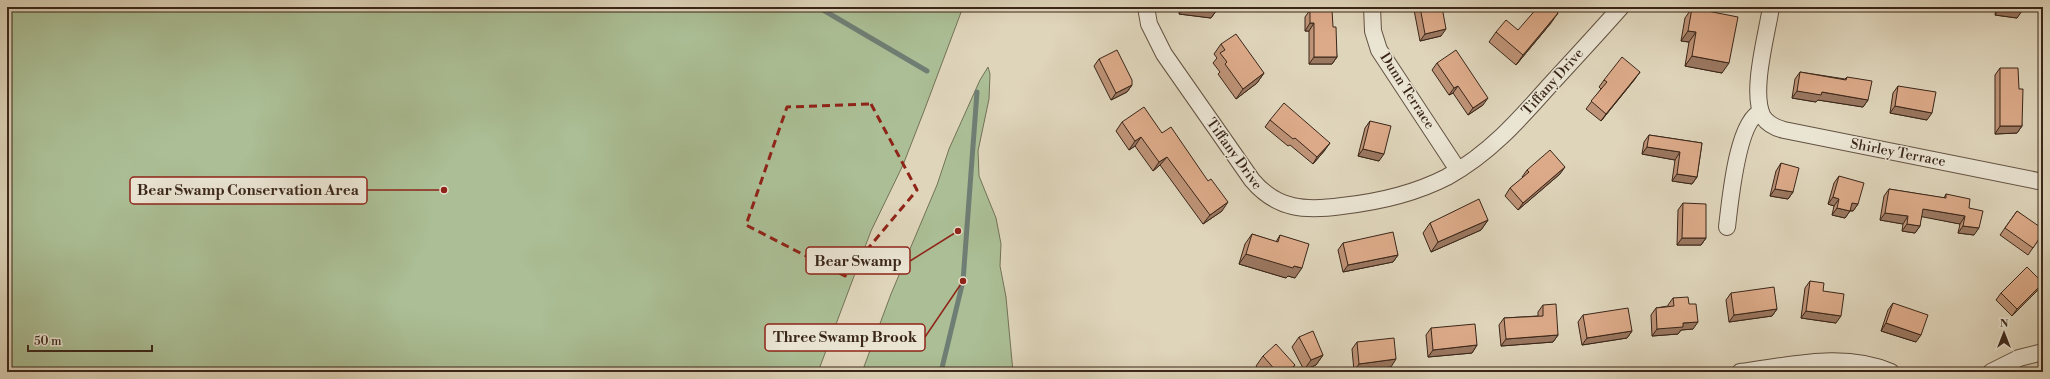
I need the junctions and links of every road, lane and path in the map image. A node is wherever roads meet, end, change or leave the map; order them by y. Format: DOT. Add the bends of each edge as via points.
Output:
graph roads {
  1 [pos="1146,7"];
  2 [pos="1372,7"];
  3 [pos="1621,7"];
  4 [pos="1771,7"];
  5 [pos="1761,112"];
  6 [pos="1458,170"];
  7 [pos="2043,182"];
  8 [pos="1727,227"];
  9 [pos="2043,352"];
  10 [pos="1740,372"];
  11 [pos="1891,372"];
  12 [pos="1991,372"];
  1 -- 6 [label="street, Tiffany Drive" via="1149,24 1164,54 1244,171 1266,195 1275,200 1295,207 1316,209 1364,203 1420,189"];
  2 -- 6 [label="street, Dunn Terrace" via="1373,31 1379,50"];
  3 -- 6 [label="street, Tiffany Drive" via="1511,129 1482,154"];
  4 -- 5 [label="street" via="1759,81"];
  5 -- 7 [label="street, Shirley Terrace" via="1769,124 1784,130"];
  5 -- 8 [label="street" via="1750,120 1743,139 1733,177"];
  9 -- 12 [label="street" via="2010,362"];
  10 -- 11 [label="street" via="1841,361 1862,363"];
}
